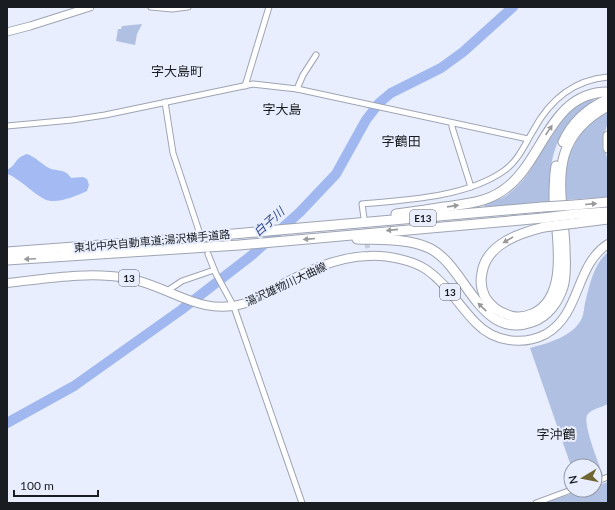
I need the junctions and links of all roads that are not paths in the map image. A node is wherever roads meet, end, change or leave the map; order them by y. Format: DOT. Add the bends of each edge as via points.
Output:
graph roads {
  1 [pos="90,7"];
  2 [pos="151,7"];
  3 [pos="188,7"];
  4 [pos="269,7"];
  5 [pos="7,32"];
  6 [pos="316,55"];
  7 [pos="608,77"];
  8 [pos="245,86"];
  9 [pos="297,89"];
  10 [pos="608,92"];
  11 [pos="608,99"];
  12 [pos="165,102"];
  13 [pos="608,106"];
  14 [pos="452,122"];
  15 [pos="7,126"];
  16 [pos="608,136"];
  17 [pos="528,139"];
  18 [pos="608,148"];
  19 [pos="471,187"];
  20 [pos="608,202"];
  21 [pos="608,212"];
  22 [pos="576,214"];
  23 [pos="364,218"];
  24 [pos="608,219"];
  25 [pos="318,226"];
  26 [pos="199,231"];
  27 [pos="324,237"];
  28 [pos="608,244"];
  29 [pos="7,252"];
  30 [pos="208,254"];
  31 [pos="7,260"];
  32 [pos="215,272"];
  33 [pos="7,283"];
  34 [pos="167,291"];
  35 [pos="234,307"];
  36 [pos="563,493"];
  37 [pos="302,503"];
  38 [pos="536,503"];
  1 -- 5 [label="street"];
  2 -- 3 [label="street"];
  4 -- 8 [label="street"];
  6 -- 9 [label="street"];
  7 -- 17 [label="street" via="579,84 559,96 542,115"];
  8 -- 9 [label="street" via="253,84"];
  8 -- 12 [label="street"];
  9 -- 14 [label="street"];
  25 -- 10 [label="highway, one-way" via="475,203 492,197 516,180 530,162 549,128 564,110 588,94"];
  22 -- 11 [label="highway, one-way, bridge" via="544,227 511,238 487,258 482,268 481,286 488,301 500,313 515,317 530,315 545,306 555,289 558,258 554,198 554,178 560,150 574,124 594,105"];
  12 -- 15 [label="street" via="106,115"];
  12 -- 26 [label="street" via="173,152"];
  13 -- 27 [label="highway, one-way" via="584,123 570,139 565,153 561,170 566,268 563,287 551,310 534,321 517,325 497,320 477,303 449,264 428,248 401,241"];
  14 -- 17 [label="street"];
  14 -- 19 [label="street"];
  16 -- 18 [label="highway"];
  17 -- 19 [label="street" via="521,152 506,169 493,178"];
  19 -- 23 [label="street" via="405,200 362,204"];
  22 -- 20 [label="highway, 東北中央自動車道;湯沢横手道路 / E13, one-way"];
  21 -- 22 [label="highway, 東北中央自動車道;湯沢横手道路 / E13"];
  22 -- 24 [label="highway"];
  22 -- 25 [label="highway, 東北中央自動車道;湯沢横手道路 / E13, bridge" via="542,208"];
  22 -- 27 [label="highway, 東北中央自動車道;湯沢横手道路 / E13, one-way, bridge"];
  25 -- 29 [label="highway, 東北中央自動車道;湯沢横手道路 / E13"];
  27 -- 31 [label="highway, 東北中央自動車道;湯沢横手道路 / E13, one-way"];
  28 -- 35 [label="main road, 湯沢雄物川大曲線 / 13" via="600,249 589,263 563,320 546,334 524,341 500,339 477,324 441,280 426,269 412,262 369,253 321,266"];
  30 -- 32 [label="street"];
  32 -- 34 [label="street" via="182,281"];
  32 -- 35 [label="street"];
  33 -- 34 [label="main road, 湯沢雄物川大曲線 / 13" via="107,275 142,281"];
  34 -- 35 [label="main road, 湯沢雄物川大曲線 / 13" via="205,306"];
  35 -- 37 [label="street"];
  36 -- 38 [label="street"];
}
